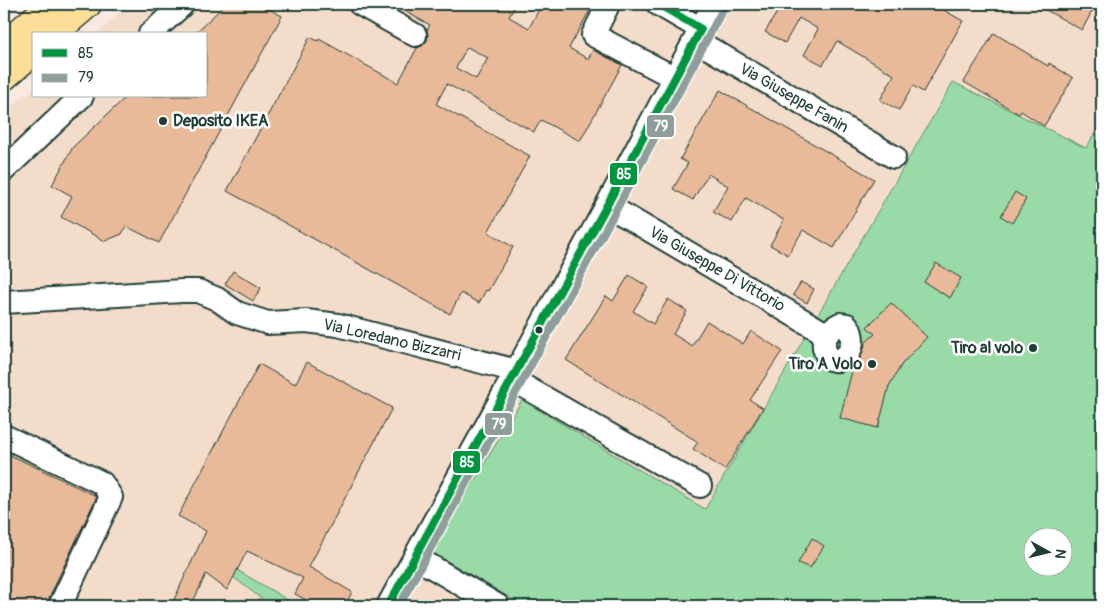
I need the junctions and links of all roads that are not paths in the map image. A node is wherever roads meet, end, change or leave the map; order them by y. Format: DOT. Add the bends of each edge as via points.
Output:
graph roads {
  1 [pos="87,4"];
  2 [pos="360,4"];
  3 [pos="601,4"];
  4 [pos="658,4"];
  5 [pos="714,4"];
  6 [pos="170,8"];
  7 [pos="47,19"];
  8 [pos="152,32"];
  9 [pos="698,34"];
  10 [pos="415,35"];
  11 [pos="4,39"];
  12 [pos="4,46"];
  13 [pos="32,52"];
  14 [pos="4,76"];
  15 [pos="675,78"];
  16 [pos="80,98"];
  17 [pos="894,157"];
  18 [pos="4,170"];
  19 [pos="607,205"];
  20 [pos="4,302"];
  21 [pos="826,334"];
  22 [pos="515,375"];
  23 [pos="4,436"];
  24 [pos="700,486"];
  25 [pos="415,557"];
  26 [pos="60,606"];
  27 [pos="388,606"];
  28 [pos="498,606"];
  1 -- 7 [label="highway"];
  2 -- 10 [label="street"];
  3 -- 15 [label="street" via="607,7 593,35"];
  4 -- 9 [label="street, Via Giuseppe Fanin"];
  5 -- 9 [label="street"];
  6 -- 8 [label="street"];
  7 -- 11 [label="highway"];
  7 -- 12 [label="highway"];
  9 -- 15 [label="street"];
  9 -- 17 [label="street, Via Giuseppe Fanin"];
  13 -- 14 [label="highway"];
  15 -- 19 [label="street"];
  16 -- 18 [label="street"];
  19 -- 21 [label="street, Via Giuseppe Di Vittorio"];
  19 -- 22 [label="street"];
  20 -- 22 [label="street, Via Loredano Bizzarri" via="198,291 237,313 268,323 306,321 338,325"];
  22 -- 24 [label="street, Via Loredano Bizzarri"];
  22 -- 25 [label="street"];
  23 -- 26 [label="street" via="102,483 112,496"];
  25 -- 27 [label="street"];
  25 -- 28 [label="street"];
}
